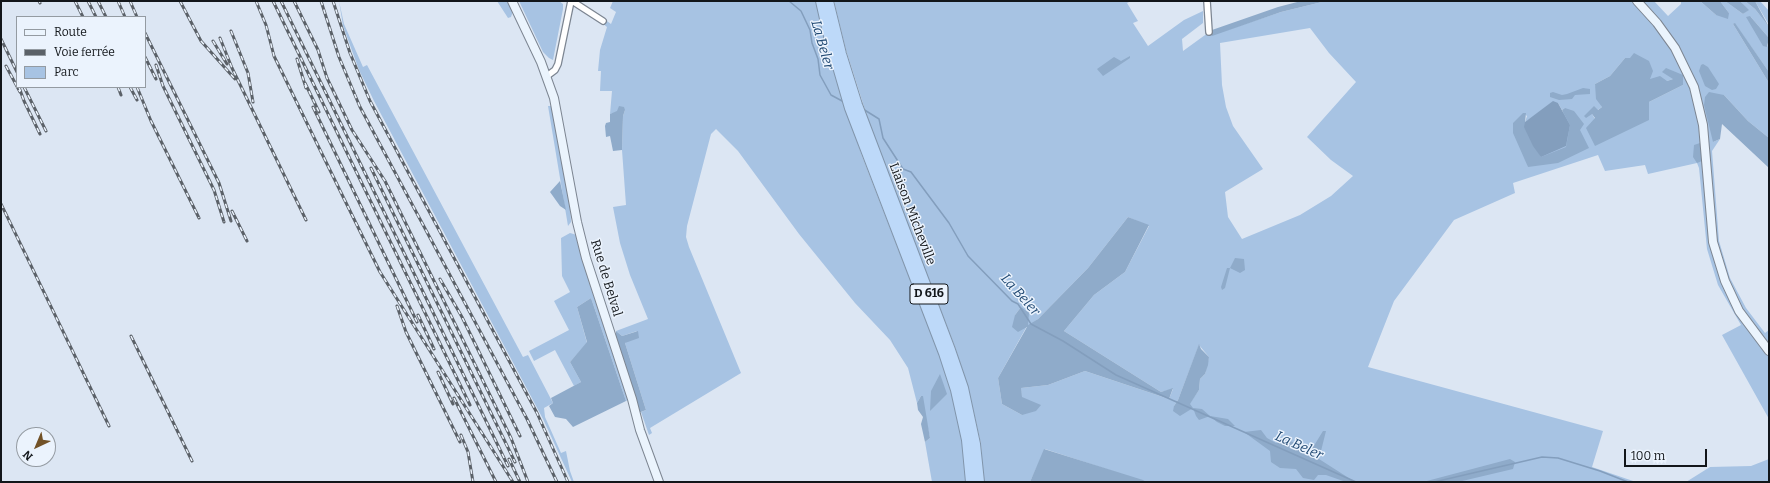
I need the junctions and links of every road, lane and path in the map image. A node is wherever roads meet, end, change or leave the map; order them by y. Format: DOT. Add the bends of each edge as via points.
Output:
graph roads {
  1 [pos="512,1"];
  2 [pos="571,1"];
  3 [pos="821,1"];
  4 [pos="828,1"];
  5 [pos="1207,1"];
  6 [pos="1637,1"];
  7 [pos="603,21"];
  8 [pos="1209,32"];
  9 [pos="547,76"];
  10 [pos="853,106"];
  11 [pos="1769,352"];
  12 [pos="659,482"];
  13 [pos="971,482"];
  14 [pos="979,482"];
  1 -- 9 [label="main road, Rue de Belval"];
  2 -- 7 [label="street"];
  2 -- 9 [label="street" via="558,64"];
  3 -- 10 [label="highway, Liaison Micheville / D 616" via="828,32"];
  4 -- 10 [label="highway, Liaison Micheville / D 616"];
  5 -- 8 [label="street"];
  6 -- 11 [label="main road" via="1675,48 1694,87 1704,125 1713,242 1725,281 1739,311"];
  9 -- 12 [label="main road, Rue de Belval" via="555,102 586,258 642,437"];
  10 -- 13 [label="highway, Liaison Micheville / D 616" via="956,390 967,440"];
  10 -- 14 [label="highway, Liaison Micheville / D 616" via="963,388 976,444"];
}
